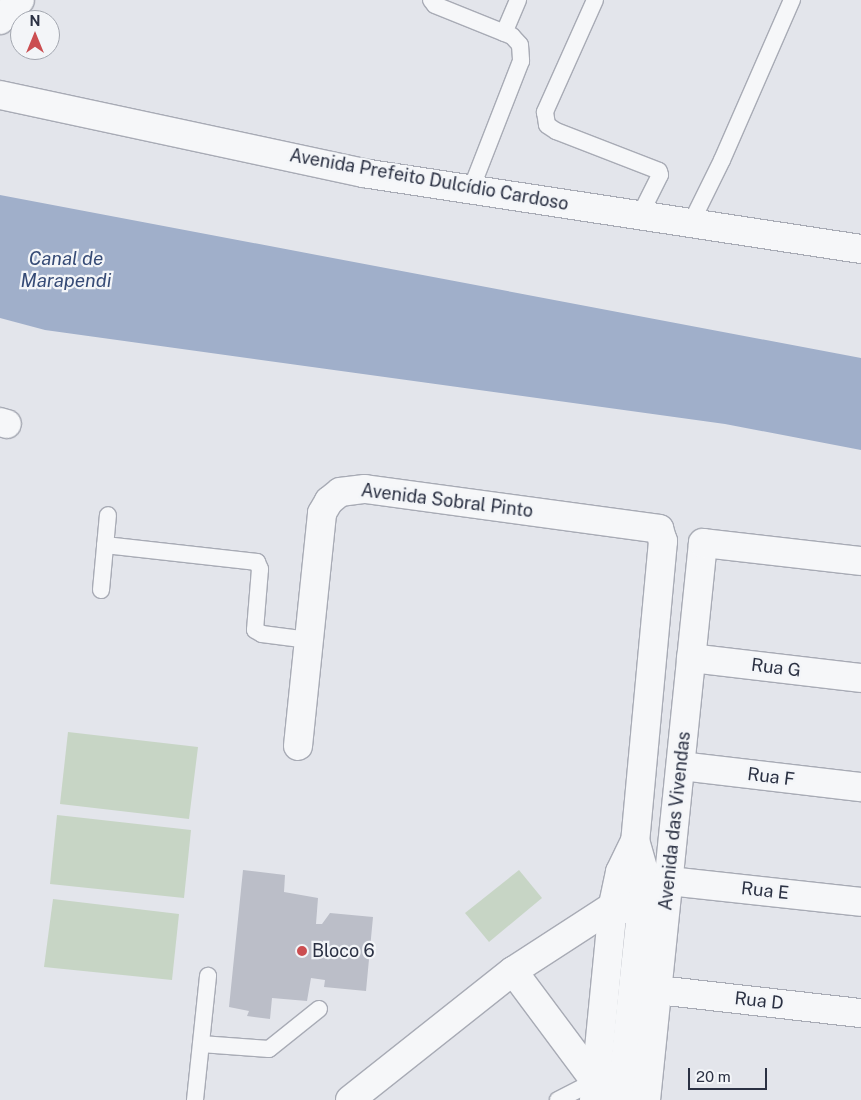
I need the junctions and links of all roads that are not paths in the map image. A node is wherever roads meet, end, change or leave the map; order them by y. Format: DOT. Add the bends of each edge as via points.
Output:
graph roads {
  1 [pos="20,0"];
  2 [pos="432,0"];
  3 [pos="518,0"];
  4 [pos="594,0"];
  5 [pos="792,0"];
  6 [pos="0,20"];
  7 [pos="504,33"];
  8 [pos="0,95"];
  9 [pos="471,189"];
  10 [pos="640,215"];
  11 [pos="691,223"];
  12 [pos="861,249"];
  13 [pos="108,515"];
  14 [pos="105,545"];
  15 [pos="861,562"];
  16 [pos="101,590"];
  17 [pos="309,640"];
  18 [pos="692,658"];
  19 [pos="861,678"];
  20 [pos="298,746"];
  21 [pos="681,766"];
  22 [pos="861,787"];
  23 [pos="635,841"];
  24 [pos="670,881"];
  25 [pos="861,902"];
  26 [pos="613,906"];
  27 [pos="641,912"];
  28 [pos="512,970"];
  29 [pos="208,976"];
  30 [pos="658,990"];
  31 [pos="319,1009"];
  32 [pos="861,1013"];
  33 [pos="201,1044"];
  34 [pos="594,1091"];
  35 [pos="195,1100"];
  36 [pos="350,1100"];
  37 [pos="558,1100"];
  38 [pos="621,1100"];
  39 [pos="646,1100"];
  1 -- 6 [label="street"];
  2 -- 7 [label="lane"];
  3 -- 7 [label="lane"];
  4 -- 10 [label="lane" via="545,112 547,125 556,132 659,171 660,175"];
  5 -- 11 [label="lane"];
  7 -- 9 [label="lane" via="520,45 522,61"];
  8 -- 9 [label="street, Avenida Prefeito Dulcídio Cardoso" via="363,173"];
  9 -- 10 [label="street, Avenida Prefeito Dulcídio Cardoso"];
  10 -- 11 [label="street, Avenida Prefeito Dulcídio Cardoso"];
  11 -- 12 [label="street, Avenida Prefeito Dulcídio Cardoso"];
  13 -- 14 [label="lane"];
  14 -- 16 [label="lane"];
  14 -- 17 [label="lane" via="257,562 260,569 255,630 262,634"];
  15 -- 18 [label="street, Avenida das Vivendas" via="703,543"];
  17 -- 20 [label="street, Avenida Sobral Pinto"];
  17 -- 23 [label="street, Avenida Sobral Pinto" via="322,513 340,492 365,489 653,527 662,535"];
  18 -- 19 [label="street, Rua G"];
  18 -- 21 [label="street, Avenida das Vivendas"];
  21 -- 22 [label="street, Rua F"];
  21 -- 24 [label="street, Avenida das Vivendas"];
  23 -- 26 [label="street" via="620,872"];
  23 -- 27 [label="street" via="645,875"];
  24 -- 25 [label="street, Rua E"];
  24 -- 30 [label="street, Avenida das Vivendas"];
  26 -- 27 [label="street"];
  26 -- 28 [label="street"];
  26 -- 34 [label="street"];
  27 -- 38 [label="street"];
  28 -- 34 [label="street"];
  28 -- 36 [label="street"];
  29 -- 33 [label="lane"];
  30 -- 32 [label="street, Rua D"];
  30 -- 39 [label="street, Avenida das Vivendas"];
  31 -- 33 [label="lane" via="269,1049"];
  33 -- 35 [label="lane"];
  34 -- 37 [label="lane"];
}
